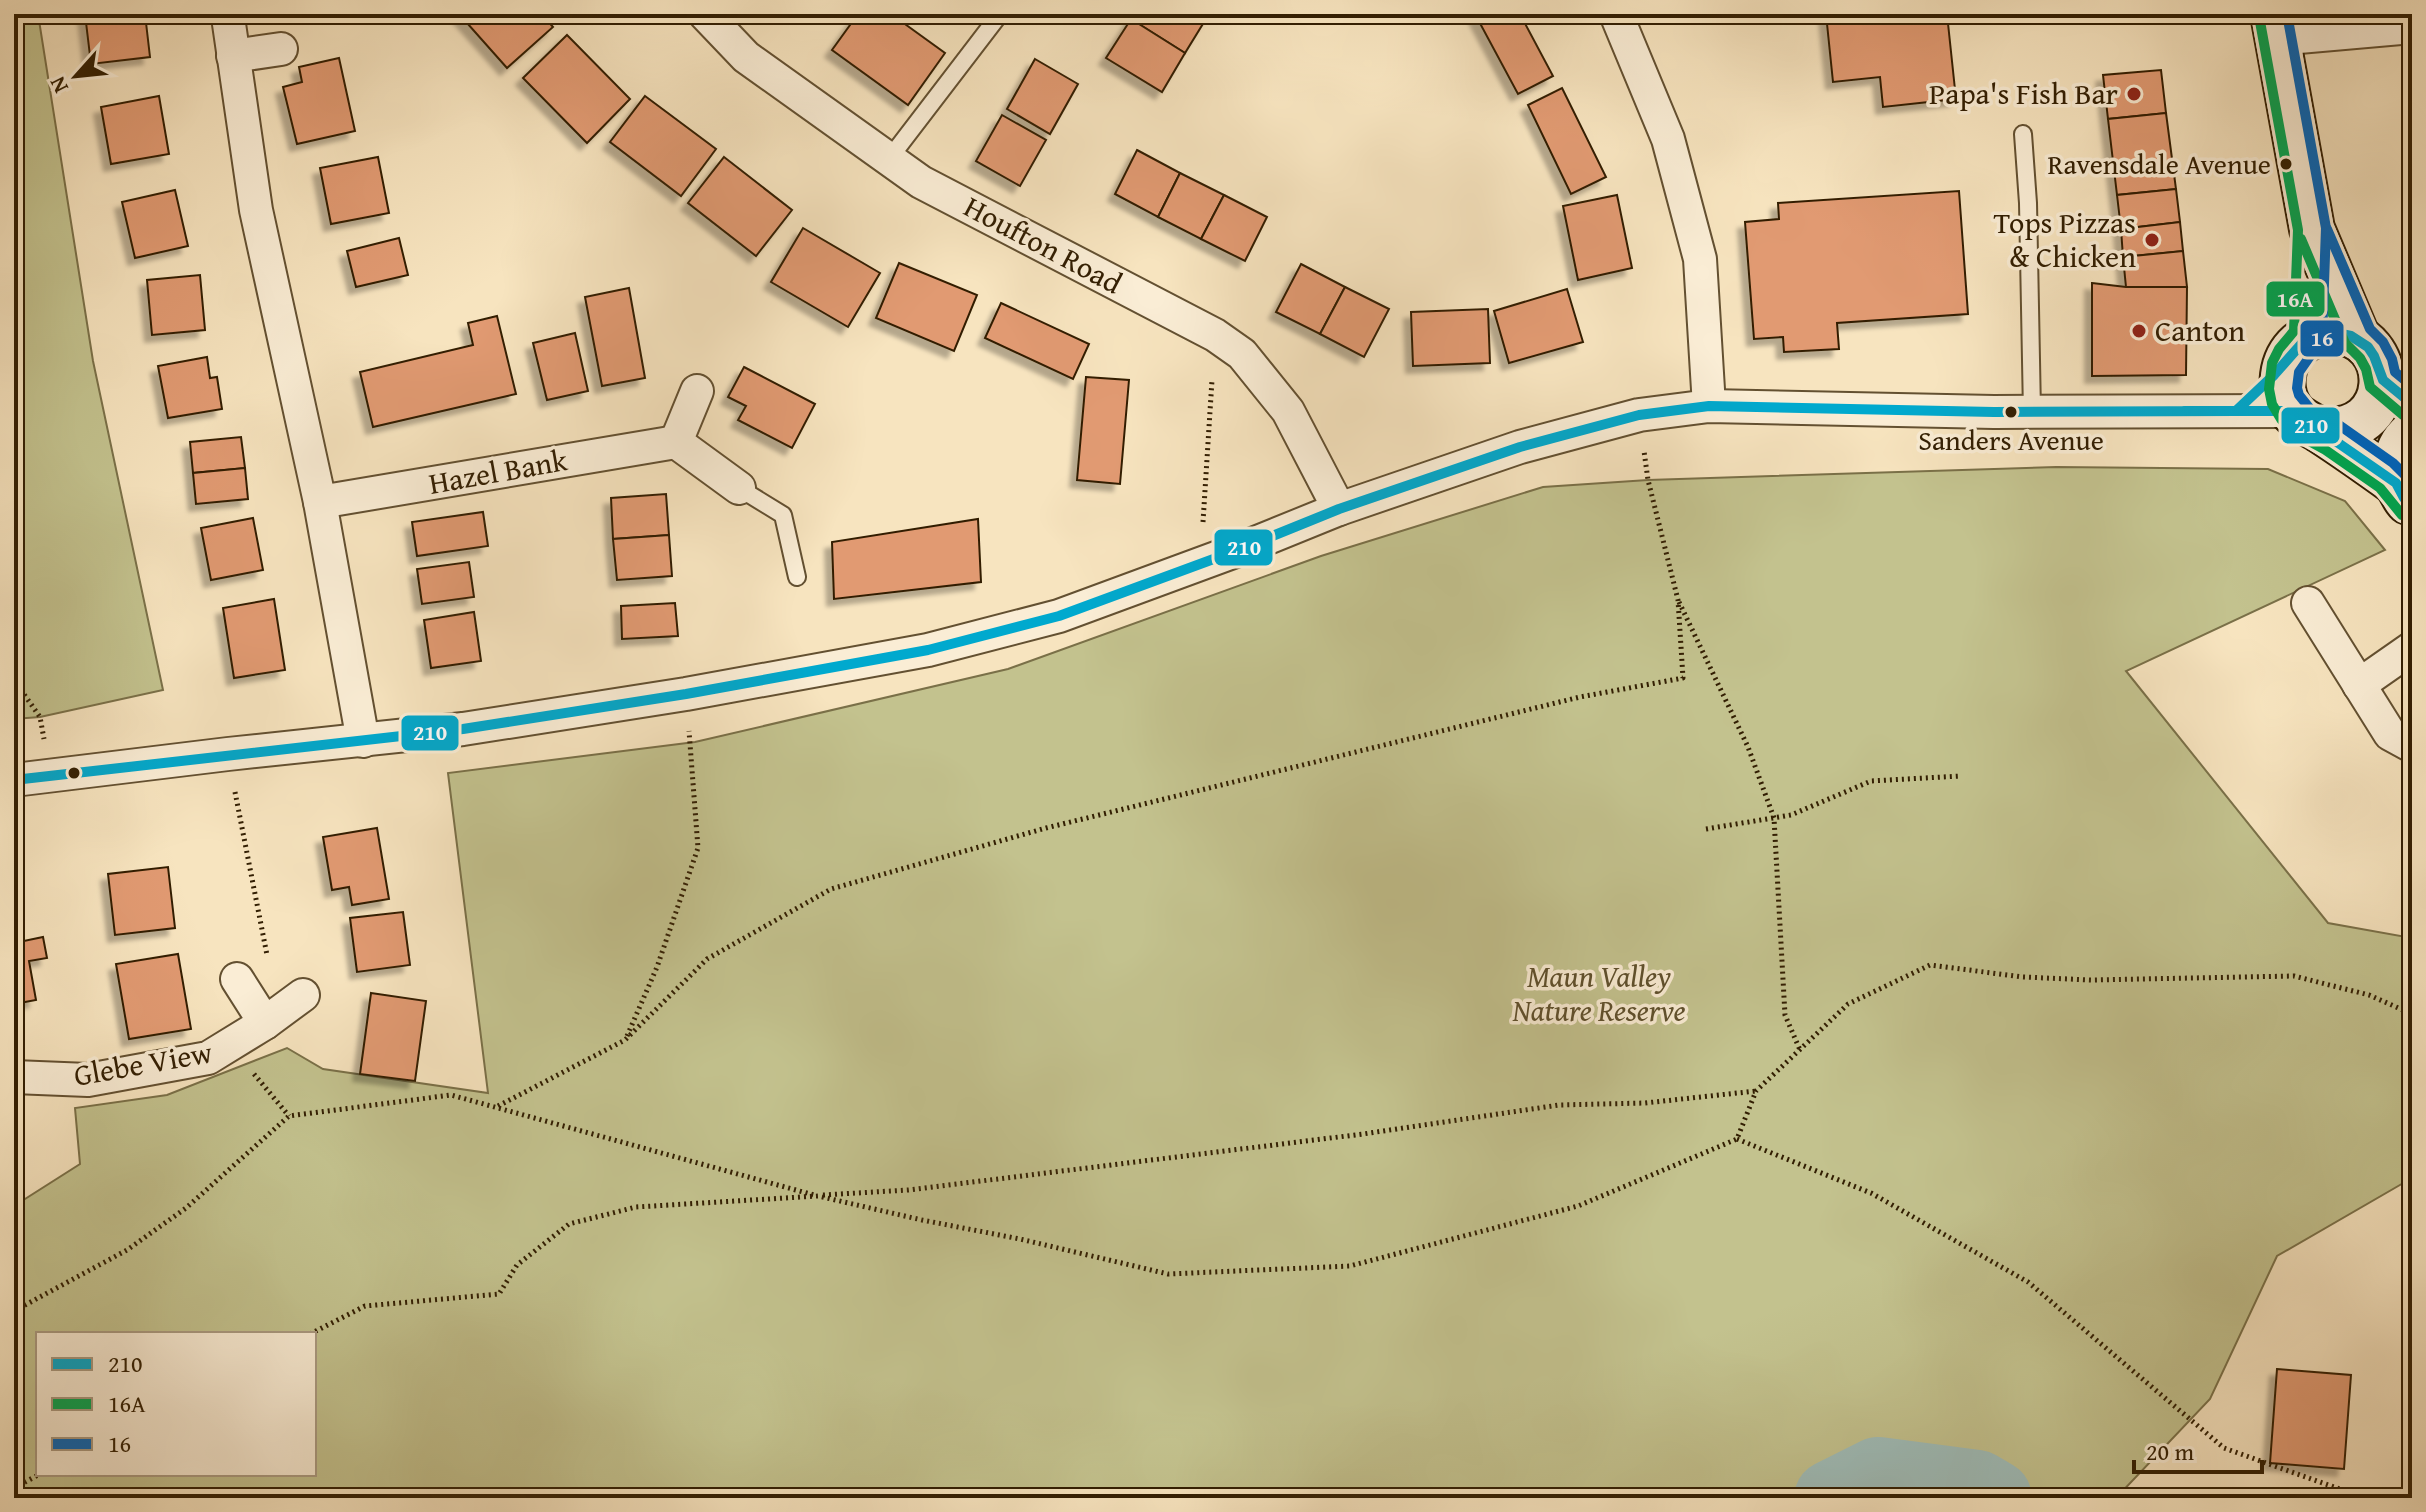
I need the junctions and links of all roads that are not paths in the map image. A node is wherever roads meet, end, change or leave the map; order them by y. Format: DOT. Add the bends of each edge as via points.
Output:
graph roads {
  1 [pos="705,14"];
  2 [pos="1000,14"];
  3 [pos="1616,14"];
  4 [pos="228,17"];
  5 [pos="2275,27"];
  6 [pos="2412,27"];
  7 [pos="281,49"];
  8 [pos="233,56"];
  9 [pos="2023,134"];
  10 [pos="889,159"];
  11 [pos="2312,229"];
  12 [pos="2358,338"];
  13 [pos="2297,350"];
  14 [pos="697,391"];
  15 [pos="2397,392"];
  16 [pos="1709,406"];
  17 [pos="2236,411"];
  18 [pos="2032,412"];
  19 [pos="2305,420"];
  20 [pos="2412,433"];
  21 [pos="676,442"];
  22 [pos="739,488"];
  23 [pos="2404,495"];
  24 [pos="320,502"];
  25 [pos="1339,509"];
  26 [pos="797,577"];
  27 [pos="2308,603"];
  28 [pos="2412,648"];
  29 [pos="2359,685"];
  30 [pos="363,741"];
  31 [pos="2412,746"];
  32 [pos="14,780"];
  33 [pos="237,979"];
  34 [pos="303,995"];
  35 [pos="265,1023"];
  36 [pos="14,1077"];
  1 -- 10 [label="street, Houfton Road" via="746,57"];
  2 -- 10 [label="lane"];
  3 -- 16 [label="street" via="1668,139 1700,259"];
  4 -- 8 [label="street"];
  5 -- 6 [label="street"];
  5 -- 11 [label="main road"];
  7 -- 8 [label="street"];
  8 -- 24 [label="street" via="256,210"];
  9 -- 18 [label="lane"];
  10 -- 25 [label="street, Houfton Road" via="921,182 1242,354 1288,411"];
  11 -- 12 [label="main road"];
  11 -- 13 [label="main road"];
  12 -- 13 [label="main road" via="2324,332"];
  12 -- 15 [label="main road" via="2371,349"];
  13 -- 17 [label="street"];
  13 -- 19 [label="main road" via="2282,380 2284,397"];
  14 -- 21 [label="street"];
  15 -- 19 [label="main road" via="2380,396 2373,410 2349,428 2333,431"];
  16 -- 18 [label="street"];
  16 -- 25 [label="street" via="1639,415 1520,447"];
  17 -- 18 [label="street"];
  17 -- 19 [label="street"];
  19 -- 23 [label="main road"];
  20 -- 23 [label="main road" via="2398,451 2395,467"];
  21 -- 22 [label="street"];
  21 -- 24 [label="street, Hazel Bank"];
  22 -- 26 [label="lane" via="783,515"];
  24 -- 30 [label="street"];
  25 -- 30 [label="street" via="1059,616 928,650 686,694"];
  27 -- 29 [label="street"];
  28 -- 29 [label="street"];
  29 -- 31 [label="street" via="2390,734"];
  30 -- 32 [label="street"];
  33 -- 35 [label="street"];
  34 -- 35 [label="street, Glebe View"];
  35 -- 36 [label="street, Glebe View" via="208,1058 88,1080"];
}
